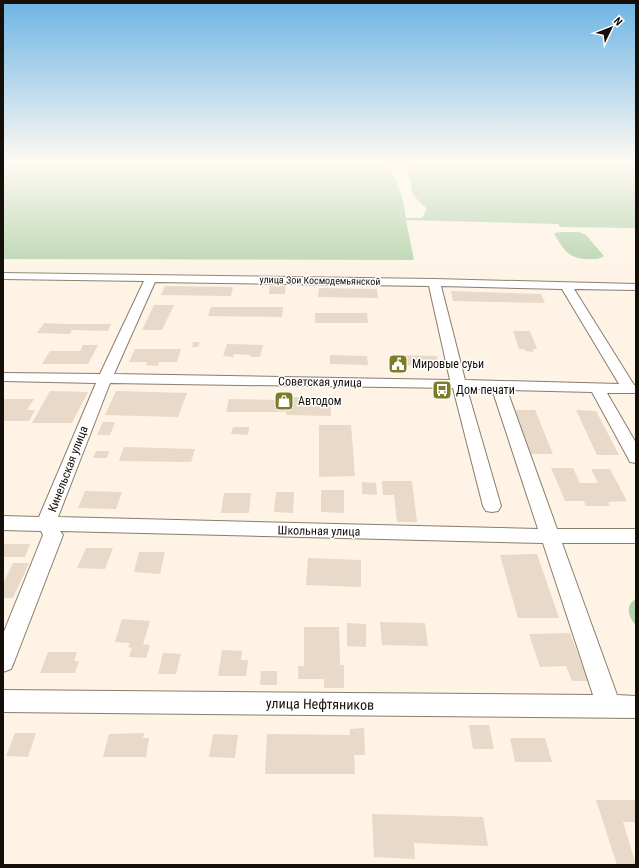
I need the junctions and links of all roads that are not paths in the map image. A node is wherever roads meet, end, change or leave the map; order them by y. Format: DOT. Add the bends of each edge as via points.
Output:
graph roads {
  1 [pos="3,276"];
  2 [pos="151,278"];
  3 [pos="434,282"];
  4 [pos="566,285"];
  5 [pos="636,287"];
  6 [pos="3,377"];
  7 [pos="105,378"];
  8 [pos="458,384"];
  9 [pos="498,385"];
  10 [pos="597,388"];
  11 [pos="632,389"];
  12 [pos="636,458"];
  13 [pos="492,506"];
  14 [pos="3,523"];
  15 [pos="46,523"];
  16 [pos="549,536"];
  17 [pos="636,536"];
  18 [pos="3,662"];
  19 [pos="3,701"];
  20 [pos="609,707"];
  21 [pos="636,707"];
  1 -- 2 [label="street, улица Зои Космодемьянской"];
  2 -- 3 [label="street, улица Зои Космодемьянской"];
  2 -- 7 [label="street, Кинельская улица"];
  3 -- 4 [label="street, улица Зои Космодемьянской"];
  3 -- 8 [label="street"];
  4 -- 5 [label="street, улица Зои Космодемьянской"];
  4 -- 11 [label="street"];
  6 -- 7 [label="street, Советская улица"];
  7 -- 8 [label="street, Советская улица"];
  7 -- 15 [label="street, Кинельская улица"];
  8 -- 9 [label="street, Советская улица"];
  8 -- 13 [label="street"];
  9 -- 10 [label="street, Советская улица"];
  9 -- 16 [label="street"];
  10 -- 11 [label="street, Советская улица"];
  10 -- 12 [label="street"];
  14 -- 15 [label="street, Школьная улица"];
  15 -- 16 [label="street, Школьная улица"];
  15 -- 18 [label="street, Кинельская улица" via="53,535"];
  16 -- 17 [label="street, Школьная улица"];
  16 -- 20 [label="street"];
  19 -- 20 [label="street, улица Нефтяников"];
  20 -- 21 [label="street, улица Нефтяников"];
}
